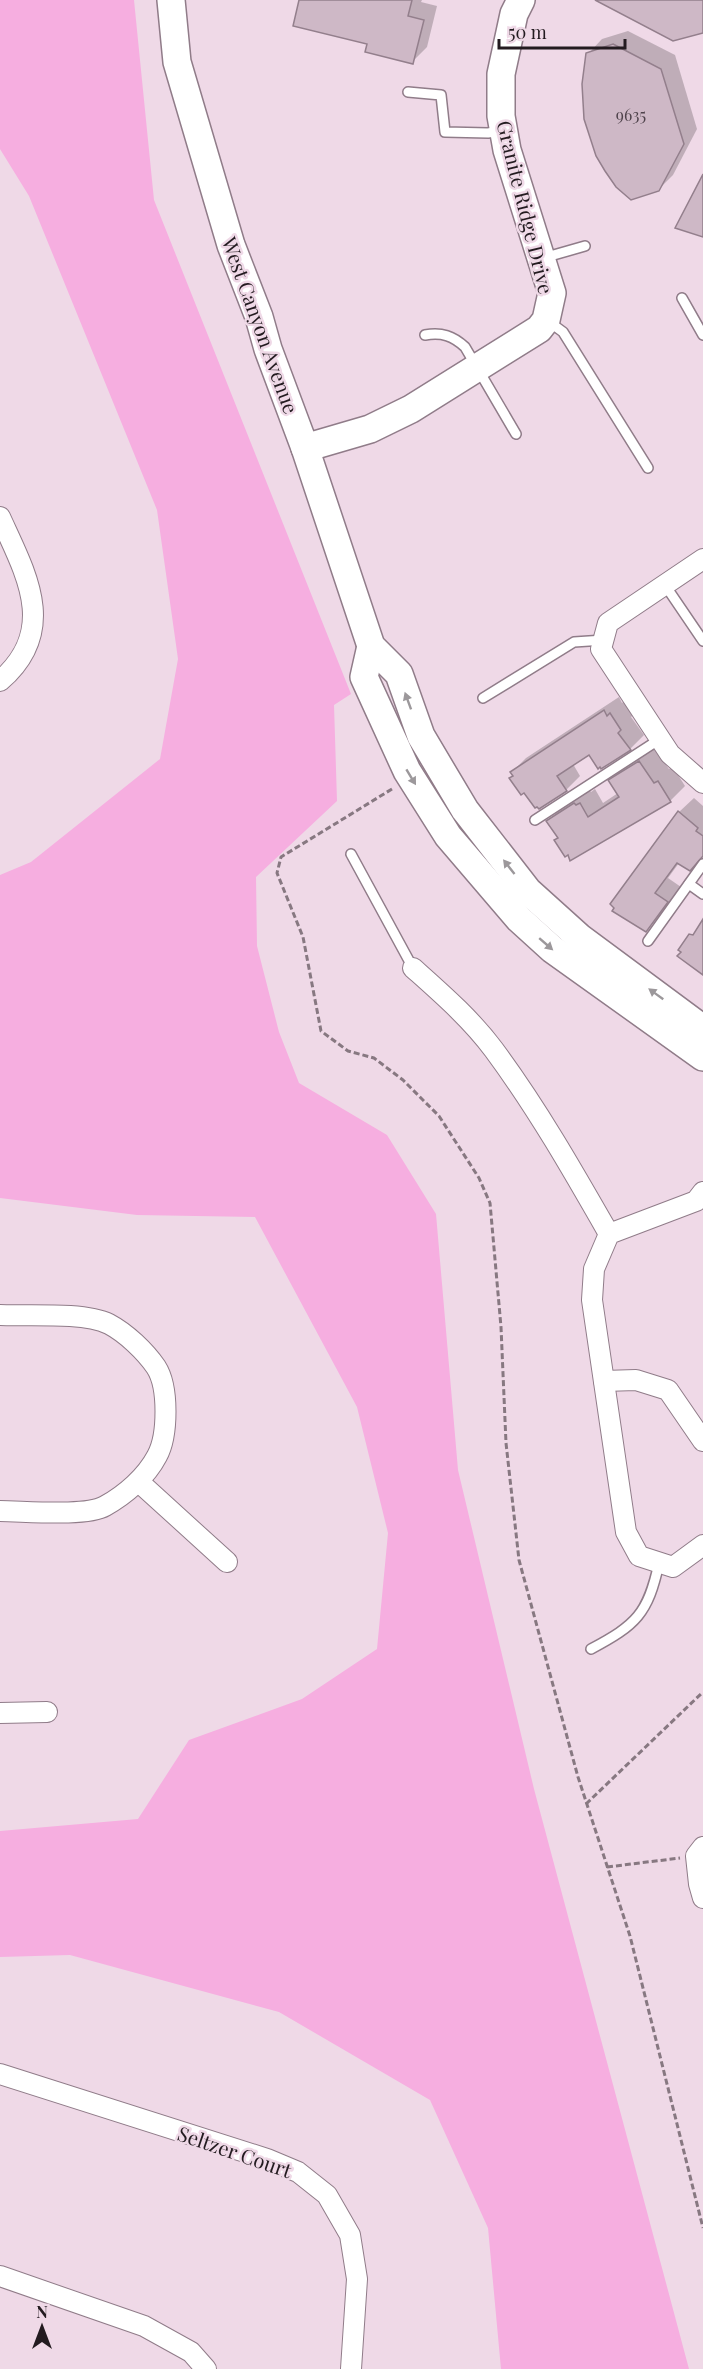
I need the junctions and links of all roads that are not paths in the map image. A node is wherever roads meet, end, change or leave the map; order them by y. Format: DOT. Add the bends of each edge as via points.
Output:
graph roads {
  1 [pos="171,0"];
  2 [pos="521,0"];
  3 [pos="408,92"];
  4 [pos="503,130"];
  5 [pos="585,246"];
  6 [pos="541,258"];
  7 [pos="682,298"];
  8 [pos="546,320"];
  9 [pos="425,334"];
  10 [pos="703,335"];
  11 [pos="478,367"];
  12 [pos="516,434"];
  13 [pos="305,448"];
  14 [pos="648,468"];
  15 [pos="0,517"];
  16 [pos="703,560"];
  17 [pos="665,585"];
  18 [pos="604,640"];
  19 [pos="703,641"];
  20 [pos="371,645"];
  21 [pos="0,681"];
  22 [pos="483,698"];
  23 [pos="660,739"];
  24 [pos="703,783"];
  25 [pos="535,820"];
  26 [pos="351,854"];
  27 [pos="703,864"];
  28 [pos="689,884"];
  29 [pos="703,894"];
  30 [pos="648,941"];
  31 [pos="413,968"];
  32 [pos="703,1029"];
  33 [pos="703,1058"];
  34 [pos="703,1192"];
  35 [pos="609,1234"];
  36 [pos="0,1315"];
  37 [pos="604,1381"];
  38 [pos="703,1441"];
  39 [pos="139,1482"];
  40 [pos="0,1511"];
  41 [pos="703,1545"];
  42 [pos="227,1562"];
  43 [pos="659,1563"];
  44 [pos="591,1649"];
  45 [pos="47,1712"];
  46 [pos="0,1713"];
  47 [pos="700,1852"];
  48 [pos="703,1898"];
  49 [pos="0,2074"];
  50 [pos="0,2276"];
  51 [pos="206,2369"];
  52 [pos="351,2369"];
  1 -- 13 [label="street, West Canyon Avenue" via="177,62 231,245"];
  2 -- 4 [label="street, Granite Ridge Drive" via="514,14 501,74"];
  3 -- 4 [label="lane" via="441,95 445,132 488,134"];
  4 -- 6 [label="street, Granite Ridge Drive"];
  5 -- 6 [label="lane"];
  6 -- 8 [label="street, Granite Ridge Drive" via="552,293"];
  7 -- 10 [label="lane"];
  8 -- 11 [label="street, Granite Ridge Drive" via="539,329"];
  8 -- 14 [label="lane" via="563,332"];
  9 -- 11 [label="lane" via="455,337"];
  11 -- 12 [label="lane"];
  11 -- 13 [label="street, Granite Ridge Drive" via="411,409 370,429"];
  13 -- 20 [label="street, West Canyon Avenue"];
  15 -- 21 [label="street" via="33,595 33,622 27,647"];
  16 -- 17 [label="street"];
  17 -- 18 [label="street" via="608,623"];
  17 -- 19 [label="lane"];
  18 -- 22 [label="lane" via="574,642"];
  18 -- 23 [label="street" via="602,649"];
  32 -- 20 [label="street, West Canyon Avenue, one-way" via="579,937 528,891 465,810 421,736 399,674"];
  20 -- 33 [label="street, one-way" via="364,676 412,779 448,836 519,919 552,949"];
  23 -- 24 [label="street" via="670,754"];
  23 -- 25 [label="lane"];
  26 -- 31 [label="lane"];
  27 -- 28 [label="lane"];
  28 -- 29 [label="lane"];
  28 -- 30 [label="lane"];
  31 -- 35 [label="street" via="453,1004 493,1049 562,1153"];
  34 -- 35 [label="street" via="696,1201"];
  35 -- 37 [label="street" via="594,1269 592,1300"];
  36 -- 39 [label="street" via="89,1317 109,1324 130,1339 157,1369 166,1405 164,1439"];
  37 -- 38 [label="street" via="636,1380 668,1390"];
  37 -- 43 [label="street" via="626,1532 639,1556"];
  39 -- 40 [label="street" via="103,1507 85,1512"];
  39 -- 42 [label="street"];
  41 -- 43 [label="street" via="673,1567"];
  43 -- 44 [label="lane" via="646,1607 623,1631"];
  45 -- 46 [label="street"];
  47 -- 48 [label="street" via="699,1884"];
  49 -- 52 [label="street, Seltzer Court" via="267,2159 298,2172 327,2195 350,2235 357,2279"];
  50 -- 51 [label="street" via="144,2326 192,2352"];
}
